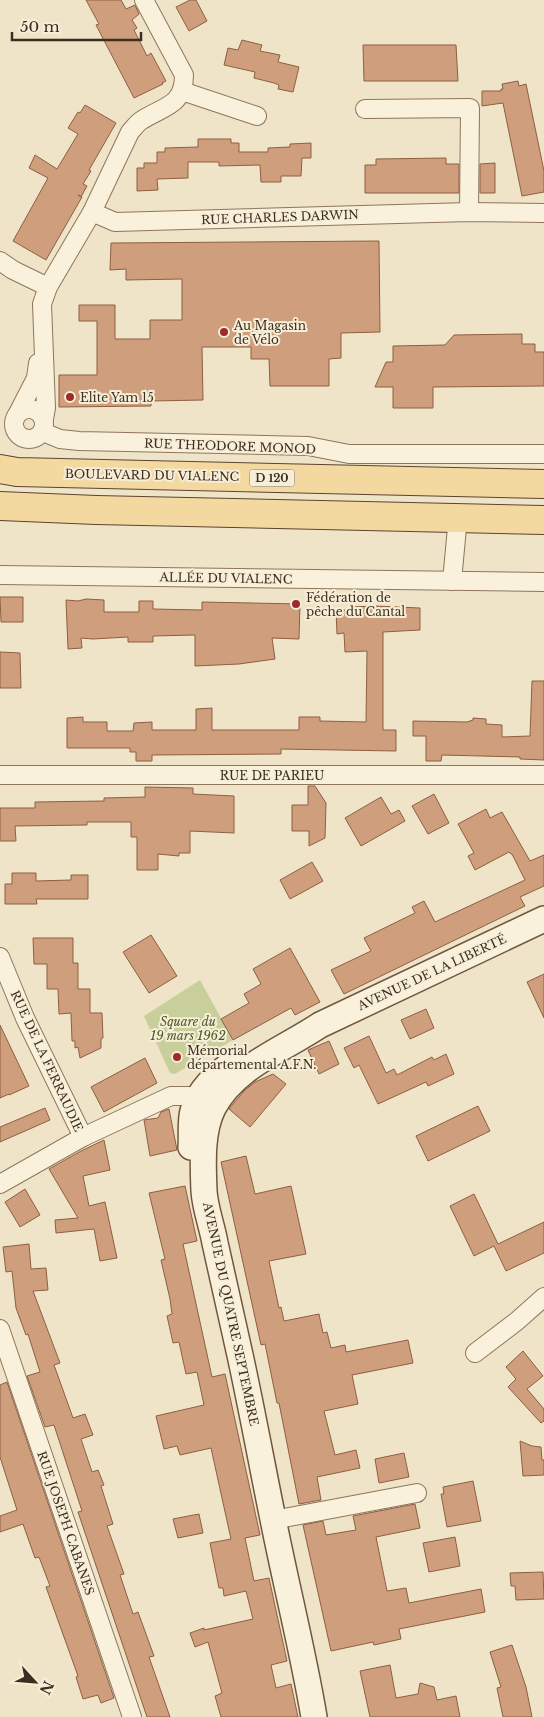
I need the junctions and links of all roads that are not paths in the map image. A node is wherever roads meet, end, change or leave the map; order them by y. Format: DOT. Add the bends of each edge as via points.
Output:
graph roads {
  1 [pos="144,0"];
  2 [pos="182,91"];
  3 [pos="365,109"];
  4 [pos="256,116"];
  5 [pos="92,212"];
  6 [pos="469,212"];
  7 [pos="544,213"];
  8 [pos="0,261"];
  9 [pos="48,287"];
  10 [pos="42,330"];
  11 [pos="17,415"];
  12 [pos="43,426"];
  13 [pos="418,454"];
  14 [pos="544,454"];
  15 [pos="0,469"];
  16 [pos="347,473"];
  17 [pos="544,484"];
  18 [pos="0,506"];
  19 [pos="458,517"];
  20 [pos="544,520"];
  21 [pos="0,575"];
  22 [pos="452,581"];
  23 [pos="544,582"];
  24 [pos="0,775"];
  25 [pos="544,775"];
  26 [pos="544,919"];
  27 [pos="0,957"];
  28 [pos="320,1025"];
  29 [pos="243,1056"];
  30 [pos="172,1096"];
  31 [pos="206,1104"];
  32 [pos="83,1137"];
  33 [pos="0,1184"];
  34 [pos="544,1297"];
  35 [pos="0,1329"];
  36 [pos="474,1352"];
  37 [pos="417,1492"];
  38 [pos="273,1520"];
  39 [pos="132,1717"];
  40 [pos="314,1717"];
  1 -- 2 [label="street" via="184,75"];
  2 -- 4 [label="street"];
  2 -- 5 [label="street" via="174,103 140,122 130,132"];
  3 -- 6 [label="street" via="470,108"];
  5 -- 6 [label="street, RUE CHARLES DARWIN" via="115,222"];
  5 -- 9 [label="street"];
  6 -- 7 [label="street, RUE CHARLES DARWIN"];
  8 -- 9 [label="street"];
  9 -- 10 [label="street" via="42,304"];
  10 -- 11 [label="street" via="36,378"];
  10 -- 12 [label="street" via="46,408"];
  11 -- 12 [label="street" via="25,410 34,410 38,412"];
  11 -- 12 [label="street" via="15,430 21,437 30,440 40,436"];
  12 -- 13 [label="street, RUE THEODORE MONOD" via="60,439 79,441 308,446 349,454"];
  13 -- 14 [label="street, RUE THEODORE MONOD"];
  13 -- 16 [label="street, RUE THEODORE MONOD" via="397,460 357,460"];
  15 -- 16 [label="main road, BOULEVARD DU VIALENC / D 120" via="16,472"];
  16 -- 17 [label="main road, BOULEVARD DU VIALENC / D 120"];
  18 -- 19 [label="main road"];
  19 -- 20 [label="main road"];
  19 -- 22 [label="street"];
  21 -- 22 [label="street, ALLÉE DU VIALENC"];
  22 -- 23 [label="street, ALLÉE DU VIALENC"];
  24 -- 25 [label="street, RUE DE PARIEU"];
  26 -- 28 [label="street, AVENUE DE LA LIBERTÉ"];
  27 -- 32 [label="street, RUE DE LA FERRAUDIE" via="25,1018"];
  28 -- 29 [label="street, AVENUE DE LA LIBERTÉ" via="296,1030"];
  28 -- 31 [label="street, AVENUE DE LA LIBERTÉ" via="263,1058"];
  29 -- 30 [label="street, AVENUE DE LA LIBERTÉ"];
  29 -- 31 [label="street, AVENUE DE LA LIBERTÉ" via="222,1070 206,1087"];
  30 -- 31 [label="street" via="189,1096"];
  30 -- 32 [label="street, AVENUE DE LA LIBERTÉ"];
  31 -- 38 [label="street, AVENUE DU QUATRE SEPTEMBRE" via="204,1193"];
  32 -- 33 [label="street, AVENUE DE LA LIBERTÉ"];
  34 -- 36 [label="street"];
  35 -- 39 [label="street, RUE JOSEPH CABANES"];
  37 -- 38 [label="street"];
  38 -- 40 [label="street, AVENUE DU QUATRE SEPTEMBRE"];
}
